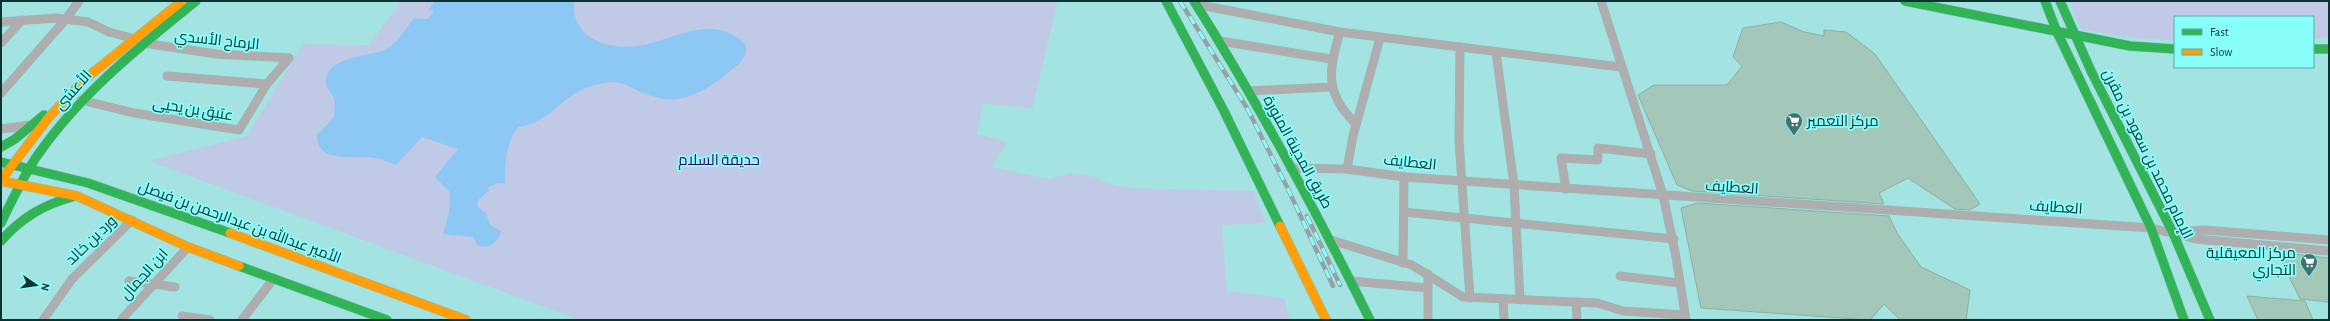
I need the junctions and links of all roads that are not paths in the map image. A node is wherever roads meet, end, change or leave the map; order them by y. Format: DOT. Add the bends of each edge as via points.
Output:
graph roads {
  1 [pos="79,1"];
  2 [pos="182,1"];
  3 [pos="196,1"];
  4 [pos="1166,1"];
  5 [pos="1601,1"];
  6 [pos="1905,1"];
  7 [pos="2045,1"];
  8 [pos="2060,1"];
  9 [pos="1195,2"];
  10 [pos="66,19"];
  11 [pos="22,20"];
  12 [pos="1,22"];
  13 [pos="1340,32"];
  14 [pos="2057,32"];
  15 [pos="2074,36"];
  16 [pos="1380,38"];
  17 [pos="135,39"];
  18 [pos="1220,41"];
  19 [pos="1,43"];
  20 [pos="144,43"];
  21 [pos="1460,47"];
  22 [pos="2174,49"];
  23 [pos="2314,49"];
  24 [pos="2329,49"];
  25 [pos="1496,52"];
  26 [pos="289,58"];
  27 [pos="1331,59"];
  28 [pos="1621,67"];
  29 [pos="167,76"];
  30 [pos="85,79"];
  31 [pos="267,84"];
  32 [pos="1330,88"];
  33 [pos="1248,91"];
  34 [pos="1,93"];
  35 [pos="81,100"];
  36 [pos="49,117"];
  37 [pos="1356,124"];
  38 [pos="33,125"];
  39 [pos="1,129"];
  40 [pos="1,147"];
  41 [pos="1651,154"];
  42 [pos="1,162"];
  43 [pos="12,164"];
  44 [pos="29,167"];
  45 [pos="1290,168"];
  46 [pos="1347,169"];
  47 [pos="1404,177"];
  48 [pos="1,181"];
  49 [pos="1460,181"];
  50 [pos="19,184"];
  51 [pos="1514,185"];
  52 [pos="1566,189"];
  53 [pos="77,196"];
  54 [pos="1663,196"];
  55 [pos="1404,212"];
  56 [pos="1464,218"];
  57 [pos="132,220"];
  58 [pos="1,223"];
  59 [pos="1516,223"];
  60 [pos="2151,228"];
  61 [pos="2173,233"];
  62 [pos="1674,239"];
  63 [pos="1331,240"];
  64 [pos="2329,240"];
  65 [pos="1,241"];
  66 [pos="188,247"];
  67 [pos="2329,251"];
  68 [pos="1403,263"];
  69 [pos="1428,274"];
  70 [pos="1620,276"];
  71 [pos="274,278"];
  72 [pos="129,281"];
  73 [pos="1351,281"];
  74 [pos="1680,283"];
  75 [pos="153,285"];
  76 [pos="175,286"];
  77 [pos="1428,288"];
  78 [pos="1470,298"];
  79 [pos="1503,299"];
  80 [pos="1520,300"];
  81 [pos="1576,302"];
  82 [pos="182,316"];
  83 [pos="1686,318"];
  84 [pos="43,320"];
  85 [pos="121,320"];
  86 [pos="210,320"];
  87 [pos="242,320"];
  88 [pos="387,320"];
  89 [pos="466,320"];
  90 [pos="1326,320"];
  91 [pos="1370,320"];
  92 [pos="1428,320"];
  93 [pos="1504,320"];
  94 [pos="1577,320"];
  95 [pos="2184,320"];
  96 [pos="2210,320"];
  1 -- 10 [label="street"];
  2 -- 17 [label="main road, الأعشى"];
  3 -- 20 [label="main road, الأعشى"];
  4 -- 90 [label="main road" via="1224,111"];
  5 -- 28 [label="street"];
  6 -- 14 [label="main road"];
  7 -- 14 [label="main road, الإمام محمد بن سعود بن مقرن"];
  8 -- 15 [label="main road, الإمام محمد بن سعود بن مقرن"];
  9 -- 13 [label="street"];
  9 -- 18 [label="main road, طريق المدينة المنورة"];
  10 -- 11 [label="street"];
  10 -- 17 [label="street" via="88,22 109,32"];
  10 -- 34 [label="street"];
  11 -- 12 [label="street"];
  11 -- 19 [label="street"];
  13 -- 16 [label="street"];
  13 -- 27 [label="street"];
  14 -- 15 [label="main road"];
  14 -- 60 [label="main road, الإمام محمد بن سعود بن مقرن"];
  15 -- 22 [label="main road" via="2130,46"];
  15 -- 61 [label="main road, الإمام محمد بن سعود بن مقرن"];
  16 -- 21 [label="street"];
  16 -- 37 [label="street" via="1373,72"];
  17 -- 30 [label="main road, الأعشى"];
  18 -- 27 [label="street"];
  18 -- 33 [label="main road, طريق المدينة المنورة"];
  20 -- 26 [label="street, الرماح الأسدي" via="244,57"];
  20 -- 35 [label="main road, الأعشى" via="114,67"];
  21 -- 25 [label="street"];
  21 -- 49 [label="street" via="1457,86"];
  23 -- 24 [label="main road"];
  25 -- 28 [label="street"];
  25 -- 51 [label="street"];
  26 -- 31 [label="street, عتيق بن يحيى"];
  27 -- 32 [label="street"];
  28 -- 41 [label="street"];
  29 -- 31 [label="street"];
  30 -- 36 [label="main road, الأعشى"];
  30 -- 38 [label="main road"];
  31 -- 35 [label="street, عتيق بن يحيى" via="239,130 134,113"];
  32 -- 33 [label="street"];
  32 -- 37 [label="street" via="1344,114"];
  33 -- 45 [label="main road, طريق المدينة المنورة"];
  35 -- 44 [label="main road, الأعشى"];
  36 -- 38 [label="street"];
  36 -- 43 [label="main road, الأعشى"];
  37 -- 46 [label="street"];
  38 -- 39 [label="street"];
  38 -- 40 [label="main road"];
  41 -- 52 [label="street" via="1598,148 1598,160 1561,158"];
  41 -- 54 [label="street"];
  42 -- 43 [label="main road, الأمير عبدالله بن عبدالرحمن بن فيصل"];
  43 -- 44 [label="main road, الأمير عبدالله بن عبدالرحمن بن فيصل"];
  43 -- 48 [label="main road, الأعشى"];
  44 -- 50 [label="main road, الأعشى"];
  44 -- 89 [label="main road, الأمير عبدالله بن عبدالرحمن بن فيصل" via="109,189"];
  45 -- 46 [label="street, العطايف"];
  45 -- 63 [label="main road, طريق المدينة المنورة"];
  46 -- 47 [label="street, العطايف"];
  47 -- 49 [label="street, العطايف"];
  47 -- 55 [label="street"];
  48 -- 50 [label="main road"];
  49 -- 51 [label="street, العطايف"];
  49 -- 56 [label="street"];
  50 -- 53 [label="main road"];
  50 -- 58 [label="main road, الأعشى"];
  51 -- 52 [label="street, العطايف"];
  51 -- 59 [label="street"];
  52 -- 54 [label="street, العطايف"];
  53 -- 57 [label="main road"];
  53 -- 65 [label="main road" via="41,205 24,217"];
  54 -- 60 [label="street, العطايف"];
  54 -- 62 [label="street"];
  55 -- 56 [label="street"];
  55 -- 68 [label="street"];
  56 -- 59 [label="street"];
  56 -- 78 [label="street"];
  57 -- 66 [label="main road"];
  57 -- 84 [label="street, ورد بن خالد" via="91,256 69,280"];
  59 -- 62 [label="street"];
  59 -- 80 [label="street"];
  60 -- 61 [label="street, العطايف"];
  60 -- 95 [label="main road, الإمام محمد بن سعود بن مقرن"];
  61 -- 64 [label="street, العطايف" via="2205,230"];
  61 -- 67 [label="street, العطايف" via="2213,242"];
  61 -- 96 [label="main road, الإمام محمد بن سعود بن مقرن"];
  62 -- 74 [label="street"];
  63 -- 68 [label="street"];
  63 -- 73 [label="main road, طريق المدينة المنورة"];
  66 -- 71 [label="main road"];
  66 -- 75 [label="street, ابن الجمال"];
  68 -- 69 [label="street"];
  69 -- 77 [label="street"];
  69 -- 78 [label="street" via="1463,297"];
  70 -- 74 [label="street"];
  71 -- 87 [label="street"];
  71 -- 88 [label="main road"];
  72 -- 75 [label="street"];
  73 -- 77 [label="street"];
  73 -- 91 [label="main road, طريق المدينة المنورة"];
  74 -- 83 [label="street"];
  75 -- 76 [label="street"];
  75 -- 85 [label="street, ابن الجمال"];
  77 -- 92 [label="street"];
  78 -- 79 [label="street"];
  79 -- 80 [label="street"];
  79 -- 93 [label="street"];
  80 -- 81 [label="street"];
  81 -- 83 [label="street" via="1597,303 1623,311"];
  81 -- 94 [label="street"];
  82 -- 86 [label="street"];
}
